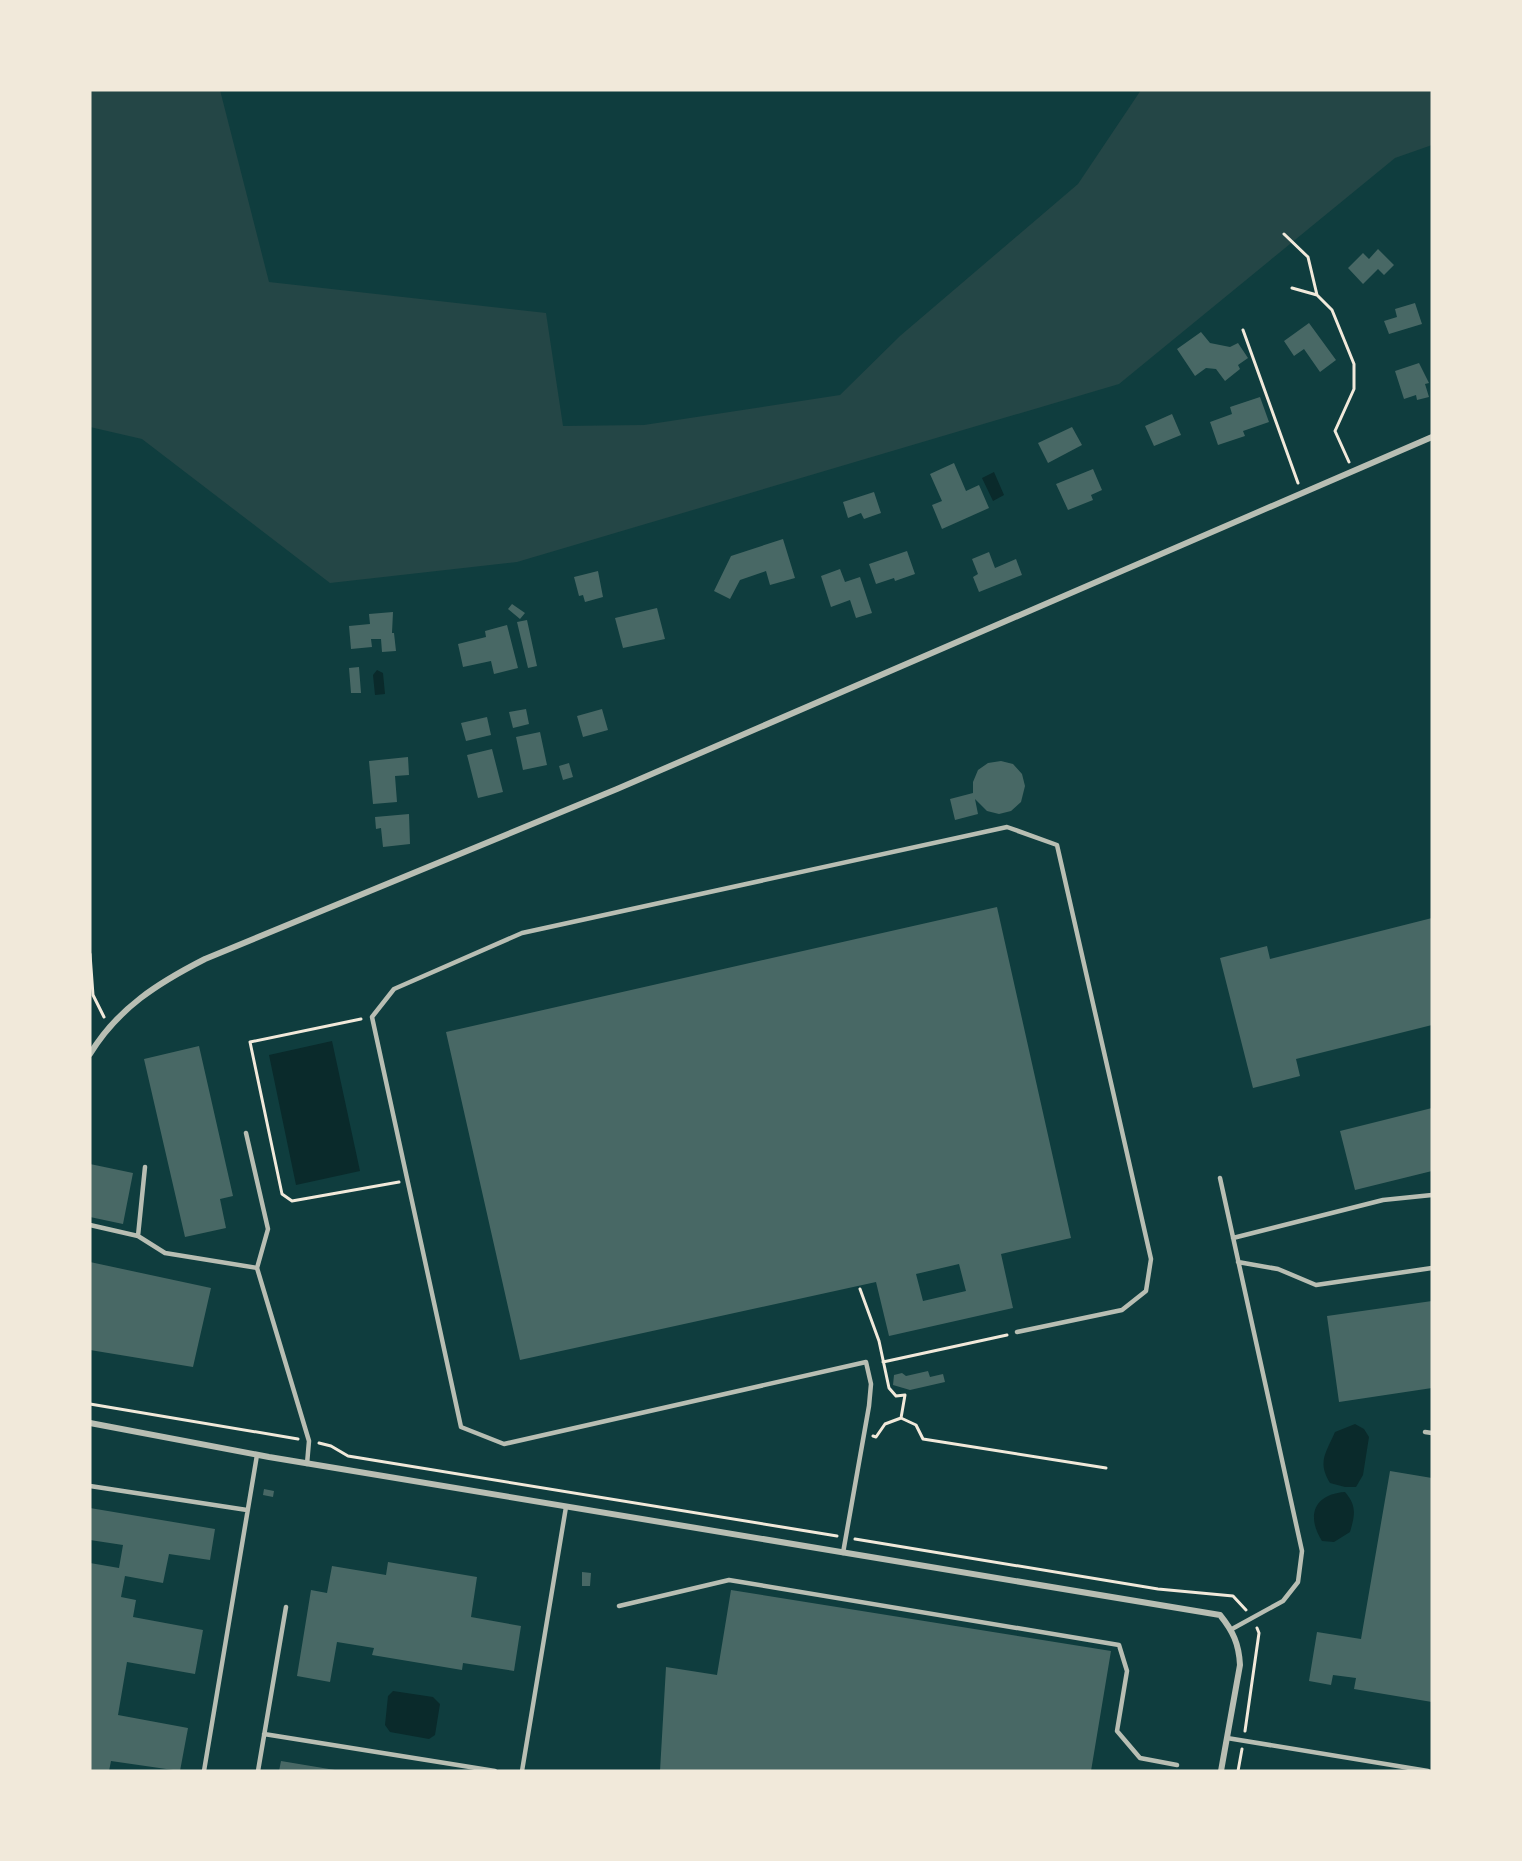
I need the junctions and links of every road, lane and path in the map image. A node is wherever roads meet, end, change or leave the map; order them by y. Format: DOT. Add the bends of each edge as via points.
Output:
graph roads {
  1 [pos="1284,234"];
  2 [pos="1292,288"];
  3 [pos="1317,295"];
  4 [pos="1243,330"];
  5 [pos="1432,437"];
  6 [pos="1353,472"];
  7 [pos="1302,494"];
  8 [pos="90,954"];
  9 [pos="372,1017"];
  10 [pos="109,1027"];
  11 [pos="90,1054"];
  12 [pos="246,1133"];
  13 [pos="146,1167"];
  14 [pos="1220,1178"];
  15 [pos="407,1180"];
  16 [pos="1432,1195"];
  17 [pos="90,1225"];
  18 [pos="138,1236"];
  19 [pos="1233,1238"];
  20 [pos="1238,1262"];
  21 [pos="257,1268"];
  22 [pos="1432,1268"];
  23 [pos="860,1289"];
  24 [pos="1017,1332"];
  25 [pos="883,1362"];
  26 [pos="901,1418"];
  27 [pos="90,1423"];
  28 [pos="1425,1432"];
  29 [pos="1432,1432"];
  30 [pos="863,1434"];
  31 [pos="257,1455"];
  32 [pos="307,1464"];
  33 [pos="1106,1468"];
  34 [pos="90,1486"];
  35 [pos="566,1508"];
  36 [pos="247,1510"];
  37 [pos="843,1553"];
  38 [pos="619,1606"];
  39 [pos="286,1607"];
  40 [pos="1232,1629"];
  41 [pos="264,1734"];
  42 [pos="1227,1738"];
  43 [pos="1177,1765"];
  44 [pos="204,1771"];
  45 [pos="258,1771"];
  46 [pos="495,1771"];
  47 [pos="522,1771"];
  48 [pos="1221,1771"];
  49 [pos="1428,1771"];
  1 -- 3 [label="path" via="1308,257"];
  2 -- 3 [label="path"];
  3 -- 6 [label="path" via="1332,310 1354,364 1354,389 1335,431"];
  4 -- 7 [label="path"];
  5 -- 6 [label="street"];
  6 -- 7 [label="street"];
  7 -- 10 [label="street" via="618,789 206,959 143,994"];
  8 -- 10 [label="path" via="93,995"];
  9 -- 15 [label="lane"];
  9 -- 15 [label="path" via="250,1042 279,1182 282,1194 292,1201"];
  9 -- 24 [label="lane" via="394,989 522,933 1007,827 1057,845 1151,1259 1146,1291 1122,1310"];
  10 -- 11 [label="street"];
  12 -- 21 [label="lane" via="268,1229"];
  13 -- 18 [label="lane"];
  14 -- 19 [label="lane"];
  15 -- 30 [label="lane" via="460,1427 504,1444 866,1362 871,1384"];
  16 -- 19 [label="lane" via="1383,1200"];
  17 -- 18 [label="lane"];
  18 -- 21 [label="lane" via="165,1253"];
  19 -- 20 [label="lane"];
  20 -- 22 [label="lane" via="1278,1269 1316,1285"];
  20 -- 40 [label="lane" via="1302,1551 1298,1582 1283,1601"];
  21 -- 32 [label="lane" via="309,1441"];
  23 -- 25 [label="path"];
  24 -- 25 [label="path"];
  25 -- 26 [label="path" via="889,1388 896,1396 905,1395"];
  26 -- 30 [label="path" via="885,1424 876,1437"];
  26 -- 33 [label="path" via="916,1425 923,1439"];
  27 -- 31 [label="street"];
  28 -- 29 [label="lane"];
  30 -- 37 [label="lane"];
  31 -- 32 [label="street"];
  31 -- 36 [label="lane"];
  32 -- 35 [label="street"];
  34 -- 36 [label="lane"];
  35 -- 37 [label="street"];
  35 -- 47 [label="lane"];
  36 -- 44 [label="lane"];
  37 -- 40 [label="street" via="1198,1610 1220,1616"];
  38 -- 43 [label="lane" via="729,1580 1119,1645 1127,1671 1117,1731 1140,1758"];
  39 -- 41 [label="lane"];
  40 -- 42 [label="street" via="1240,1665"];
  41 -- 45 [label="lane"];
  41 -- 46 [label="lane"];
  42 -- 48 [label="street"];
  42 -- 49 [label="lane"];
}
